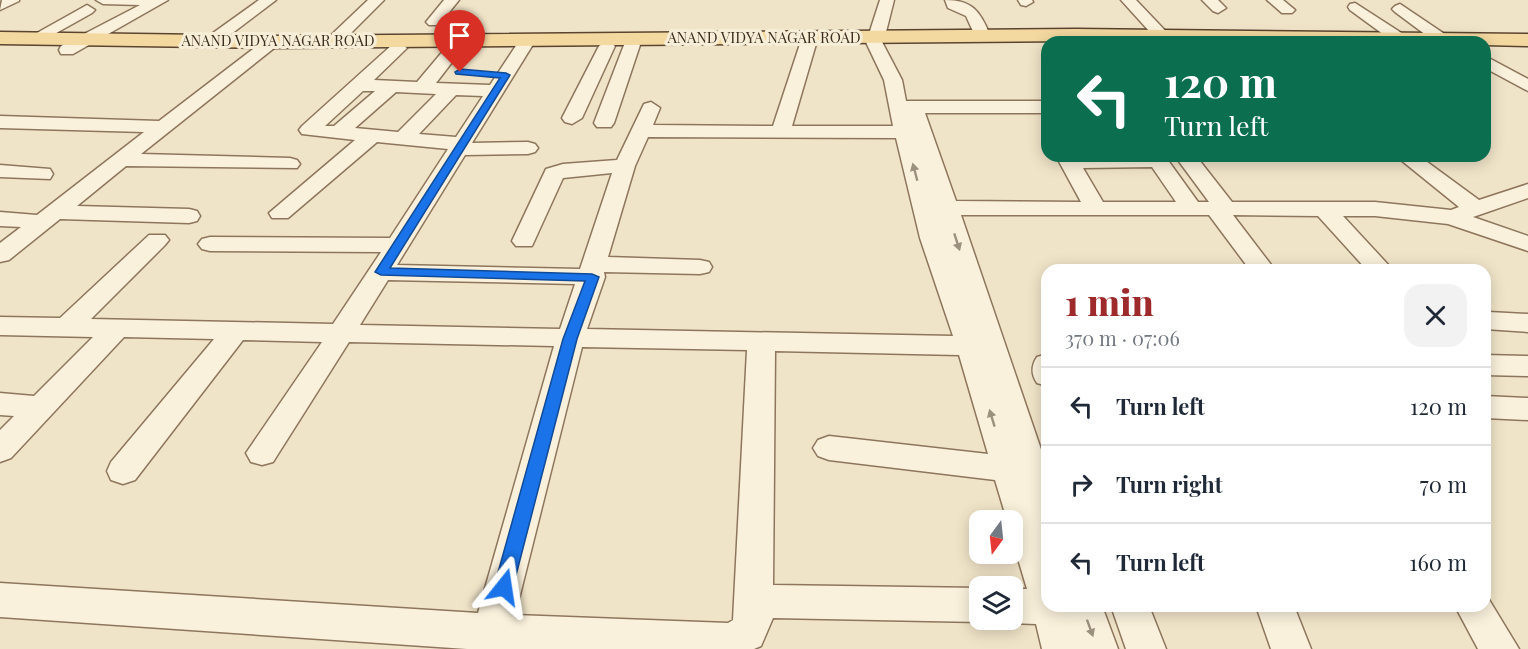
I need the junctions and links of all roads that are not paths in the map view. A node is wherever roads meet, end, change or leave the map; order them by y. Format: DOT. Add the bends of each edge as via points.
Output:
graph roads {
  1 [pos="12,0"];
  2 [pos="103,0"];
  3 [pos="269,0"];
  4 [pos="377,0"];
  5 [pos="452,0"];
  6 [pos="887,0"];
  7 [pos="952,0"];
  8 [pos="1128,0"];
  9 [pos="1274,0"];
  10 [pos="160,1"];
  11 [pos="0,6"];
  12 [pos="1355,7"];
  13 [pos="1400,9"];
  14 [pos="87,10"];
  15 [pos="1287,10"];
  16 [pos="434,22"];
  17 [pos="982,35"];
  18 [pos="1043,36"];
  19 [pos="1162,36"];
  20 [pos="1396,36"];
  21 [pos="1442,36"];
  22 [pos="0,38"];
  23 [pos="36,38"];
  24 [pos="87,39"];
  25 [pos="881,40"];
  26 [pos="1491,40"];
  27 [pos="1528,40"];
  28 [pos="212,41"];
  29 [pos="334,41"];
  30 [pos="526,43"];
  31 [pos="808,44"];
  32 [pos="632,45"];
  33 [pos="267,46"];
  34 [pos="607,46"];
  35 [pos="1041,46"];
  36 [pos="0,48"];
  37 [pos="399,48"];
  38 [pos="455,48"];
  39 [pos="1491,48"];
  40 [pos="1528,49"];
  41 [pos="67,50"];
  42 [pos="1491,64"];
  43 [pos="436,70"];
  44 [pos="501,83"];
  45 [pos="357,85"];
  46 [pos="1528,86"];
  47 [pos="391,87"];
  48 [pos="422,88"];
  49 [pos="451,89"];
  50 [pos="1041,107"];
  51 [pos="906,115"];
  52 [pos="572,118"];
  53 [pos="0,122"];
  54 [pos="604,123"];
  55 [pos="163,127"];
  56 [pos="782,131"];
  57 [pos="337,134"];
  58 [pos="372,136"];
  59 [pos="403,139"];
  60 [pos="461,146"];
  61 [pos="528,148"];
  62 [pos="121,160"];
  63 [pos="1070,162"];
  64 [pos="1158,162"];
  65 [pos="1189,162"];
  66 [pos="1414,162"];
  67 [pos="290,164"];
  68 [pos="626,166"];
  69 [pos="0,171"];
  70 [pos="42,174"];
  71 [pos="1528,191"];
  72 [pos="935,208"];
  73 [pos="1096,208"];
  74 [pos="1191,209"];
  75 [pos="1221,209"];
  76 [pos="1324,209"];
  77 [pos="1476,209"];
  78 [pos="280,213"];
  79 [pos="189,216"];
  80 [pos="49,217"];
  81 [pos="1451,218"];
  82 [pos="0,219"];
  83 [pos="157,240"];
  84 [pos="524,241"];
  85 [pos="210,244"];
  86 [pos="1528,244"];
  87 [pos="398,245"];
  88 [pos="0,255"];
  89 [pos="1259,264"];
  90 [pos="1376,264"];
  91 [pos="700,267"];
  92 [pos="594,271"];
  93 [pos="381,272"];
  94 [pos="1491,321"];
  95 [pos="1528,324"];
  96 [pos="0,326"];
  97 [pos="67,327"];
  98 [pos="117,328"];
  99 [pos="236,330"];
  100 [pos="342,332"];
  101 [pos="570,339"];
  102 [pos="761,341"];
  103 [pos="970,346"];
  104 [pos="1491,365"];
  105 [pos="1528,366"];
  106 [pos="0,404"];
  107 [pos="41,407"];
  108 [pos="1491,407"];
  109 [pos="1528,409"];
  110 [pos="829,448"];
  111 [pos="0,450"];
  112 [pos="1020,451"];
  113 [pos="261,453"];
  114 [pos="123,471"];
  115 [pos="1041,497"];
  116 [pos="1041,562"];
  117 [pos="0,600"];
  118 [pos="969,606"];
  119 [pos="1023,606"];
  120 [pos="1041,606"];
  121 [pos="1053,612"];
  122 [pos="1085,612"];
  123 [pos="1132,612"];
  124 [pos="1277,612"];
  125 [pos="1477,612"];
  126 [pos="752,627"];
  127 [pos="489,641"];
  128 [pos="1062,649"];
  129 [pos="1098,649"];
  130 [pos="1146,649"];
  131 [pos="1291,649"];
  132 [pos="1499,649"];
  1 -- 11 [label="street"];
  2 -- 10 [label="street"];
  3 -- 28 [label="street"];
  4 -- 29 [label="street"];
  5 -- 16 [label="street"];
  6 -- 25 [label="street"];
  7 -- 17 [label="street" via="953,5 973,13"];
  8 -- 19 [label="street"];
  9 -- 15 [label="street"];
  10 -- 24 [label="street"];
  12 -- 20 [label="street"];
  13 -- 21 [label="street"];
  14 -- 23 [label="street"];
  17 -- 18 [label="main road, ANAND VIDYA NAGAR ROAD"];
  17 -- 25 [label="main road, ANAND VIDYA NAGAR ROAD"];
  22 -- 23 [label="main road, ANAND VIDYA NAGAR ROAD"];
  23 -- 24 [label="main road, ANAND VIDYA NAGAR ROAD"];
  24 -- 28 [label="main road, ANAND VIDYA NAGAR ROAD"];
  24 -- 41 [label="street"];
  25 -- 30 [label="main road, ANAND VIDYA NAGAR ROAD"];
  25 -- 31 [label="main road, ANAND VIDYA NAGAR ROAD"];
  25 -- 35 [label="main road, ANAND VIDYA NAGAR ROAD"];
  25 -- 51 [label="street"];
  26 -- 27 [label="main road, ANAND VIDYA NAGAR ROAD"];
  28 -- 33 [label="main road, ANAND VIDYA NAGAR ROAD"];
  29 -- 30 [label="main road, ANAND VIDYA NAGAR ROAD"];
  29 -- 33 [label="main road, ANAND VIDYA NAGAR ROAD"];
  30 -- 34 [label="main road, ANAND VIDYA NAGAR ROAD"];
  30 -- 38 [label="main road, ANAND VIDYA NAGAR ROAD"];
  30 -- 44 [label="street"];
  31 -- 32 [label="main road, ANAND VIDYA NAGAR ROAD"];
  31 -- 56 [label="street"];
  32 -- 34 [label="main road, ANAND VIDYA NAGAR ROAD"];
  32 -- 54 [label="street"];
  33 -- 37 [label="main road, ANAND VIDYA NAGAR ROAD"];
  33 -- 41 [label="main road, ANAND VIDYA NAGAR ROAD"];
  33 -- 55 [label="street"];
  34 -- 52 [label="street"];
  36 -- 41 [label="main road, ANAND VIDYA NAGAR ROAD"];
  37 -- 38 [label="main road, ANAND VIDYA NAGAR ROAD"];
  37 -- 45 [label="street"];
  38 -- 43 [label="street"];
  39 -- 40 [label="main road"];
  42 -- 46 [label="street"];
  43 -- 44 [label="street"];
  43 -- 48 [label="street"];
  44 -- 49 [label="street"];
  44 -- 60 [label="street"];
  45 -- 47 [label="street"];
  45 -- 57 [label="street" via="309,130"];
  47 -- 48 [label="street"];
  47 -- 57 [label="street"];
  48 -- 49 [label="street"];
  49 -- 59 [label="street"];
  50 -- 51 [label="street"];
  51 -- 56 [label="street"];
  51 -- 72 [label="street"];
  53 -- 55 [label="street"];
  55 -- 62 [label="street"];
  56 -- 68 [label="street" via="645,119"];
  57 -- 58 [label="street"];
  58 -- 59 [label="street"];
  58 -- 78 [label="street"];
  59 -- 60 [label="street"];
  60 -- 61 [label="street"];
  60 -- 87 [label="street"];
  62 -- 67 [label="street"];
  62 -- 80 [label="street"];
  63 -- 73 [label="street"];
  64 -- 74 [label="street"];
  65 -- 75 [label="street"];
  66 -- 77 [label="street"];
  68 -- 84 [label="street" via="554,174"];
  68 -- 92 [label="street"];
  69 -- 70 [label="street"];
  71 -- 77 [label="street"];
  72 -- 73 [label="street"];
  72 -- 103 [label="street"];
  72 -- 112 [label="street, one-way"];
  73 -- 74 [label="street"];
  74 -- 75 [label="street"];
  75 -- 76 [label="street"];
  75 -- 89 [label="street"];
  76 -- 81 [label="street" via="1375,209"];
  76 -- 90 [label="street"];
  77 -- 81 [label="street"];
  79 -- 80 [label="street"];
  80 -- 82 [label="street"];
  80 -- 88 [label="street"];
  81 -- 86 [label="street"];
  83 -- 97 [label="street"];
  85 -- 87 [label="street"];
  87 -- 93 [label="street"];
  91 -- 92 [label="street"];
  92 -- 93 [label="street"];
  92 -- 101 [label="street"];
  93 -- 100 [label="street"];
  94 -- 95 [label="street"];
  96 -- 97 [label="street"];
  97 -- 98 [label="street"];
  98 -- 99 [label="street"];
  98 -- 107 [label="street"];
  99 -- 100 [label="street"];
  99 -- 114 [label="street"];
  100 -- 101 [label="street"];
  100 -- 113 [label="street"];
  101 -- 102 [label="street"];
  101 -- 127 [label="street"];
  102 -- 103 [label="street"];
  102 -- 126 [label="street"];
  112 -- 103 [label="street, one-way"];
  104 -- 105 [label="street"];
  106 -- 107 [label="street"];
  107 -- 111 [label="street"];
  108 -- 109 [label="street"];
  110 -- 112 [label="street"];
  112 -- 115 [label="street"];
  112 -- 116 [label="street"];
  117 -- 127 [label="street"];
  118 -- 126 [label="street"];
  119 -- 120 [label="street"];
  121 -- 128 [label="street"];
  122 -- 129 [label="street, one-way"];
  123 -- 130 [label="street"];
  124 -- 131 [label="street"];
  125 -- 132 [label="street"];
  126 -- 127 [label="street" via="731,641"];
}
